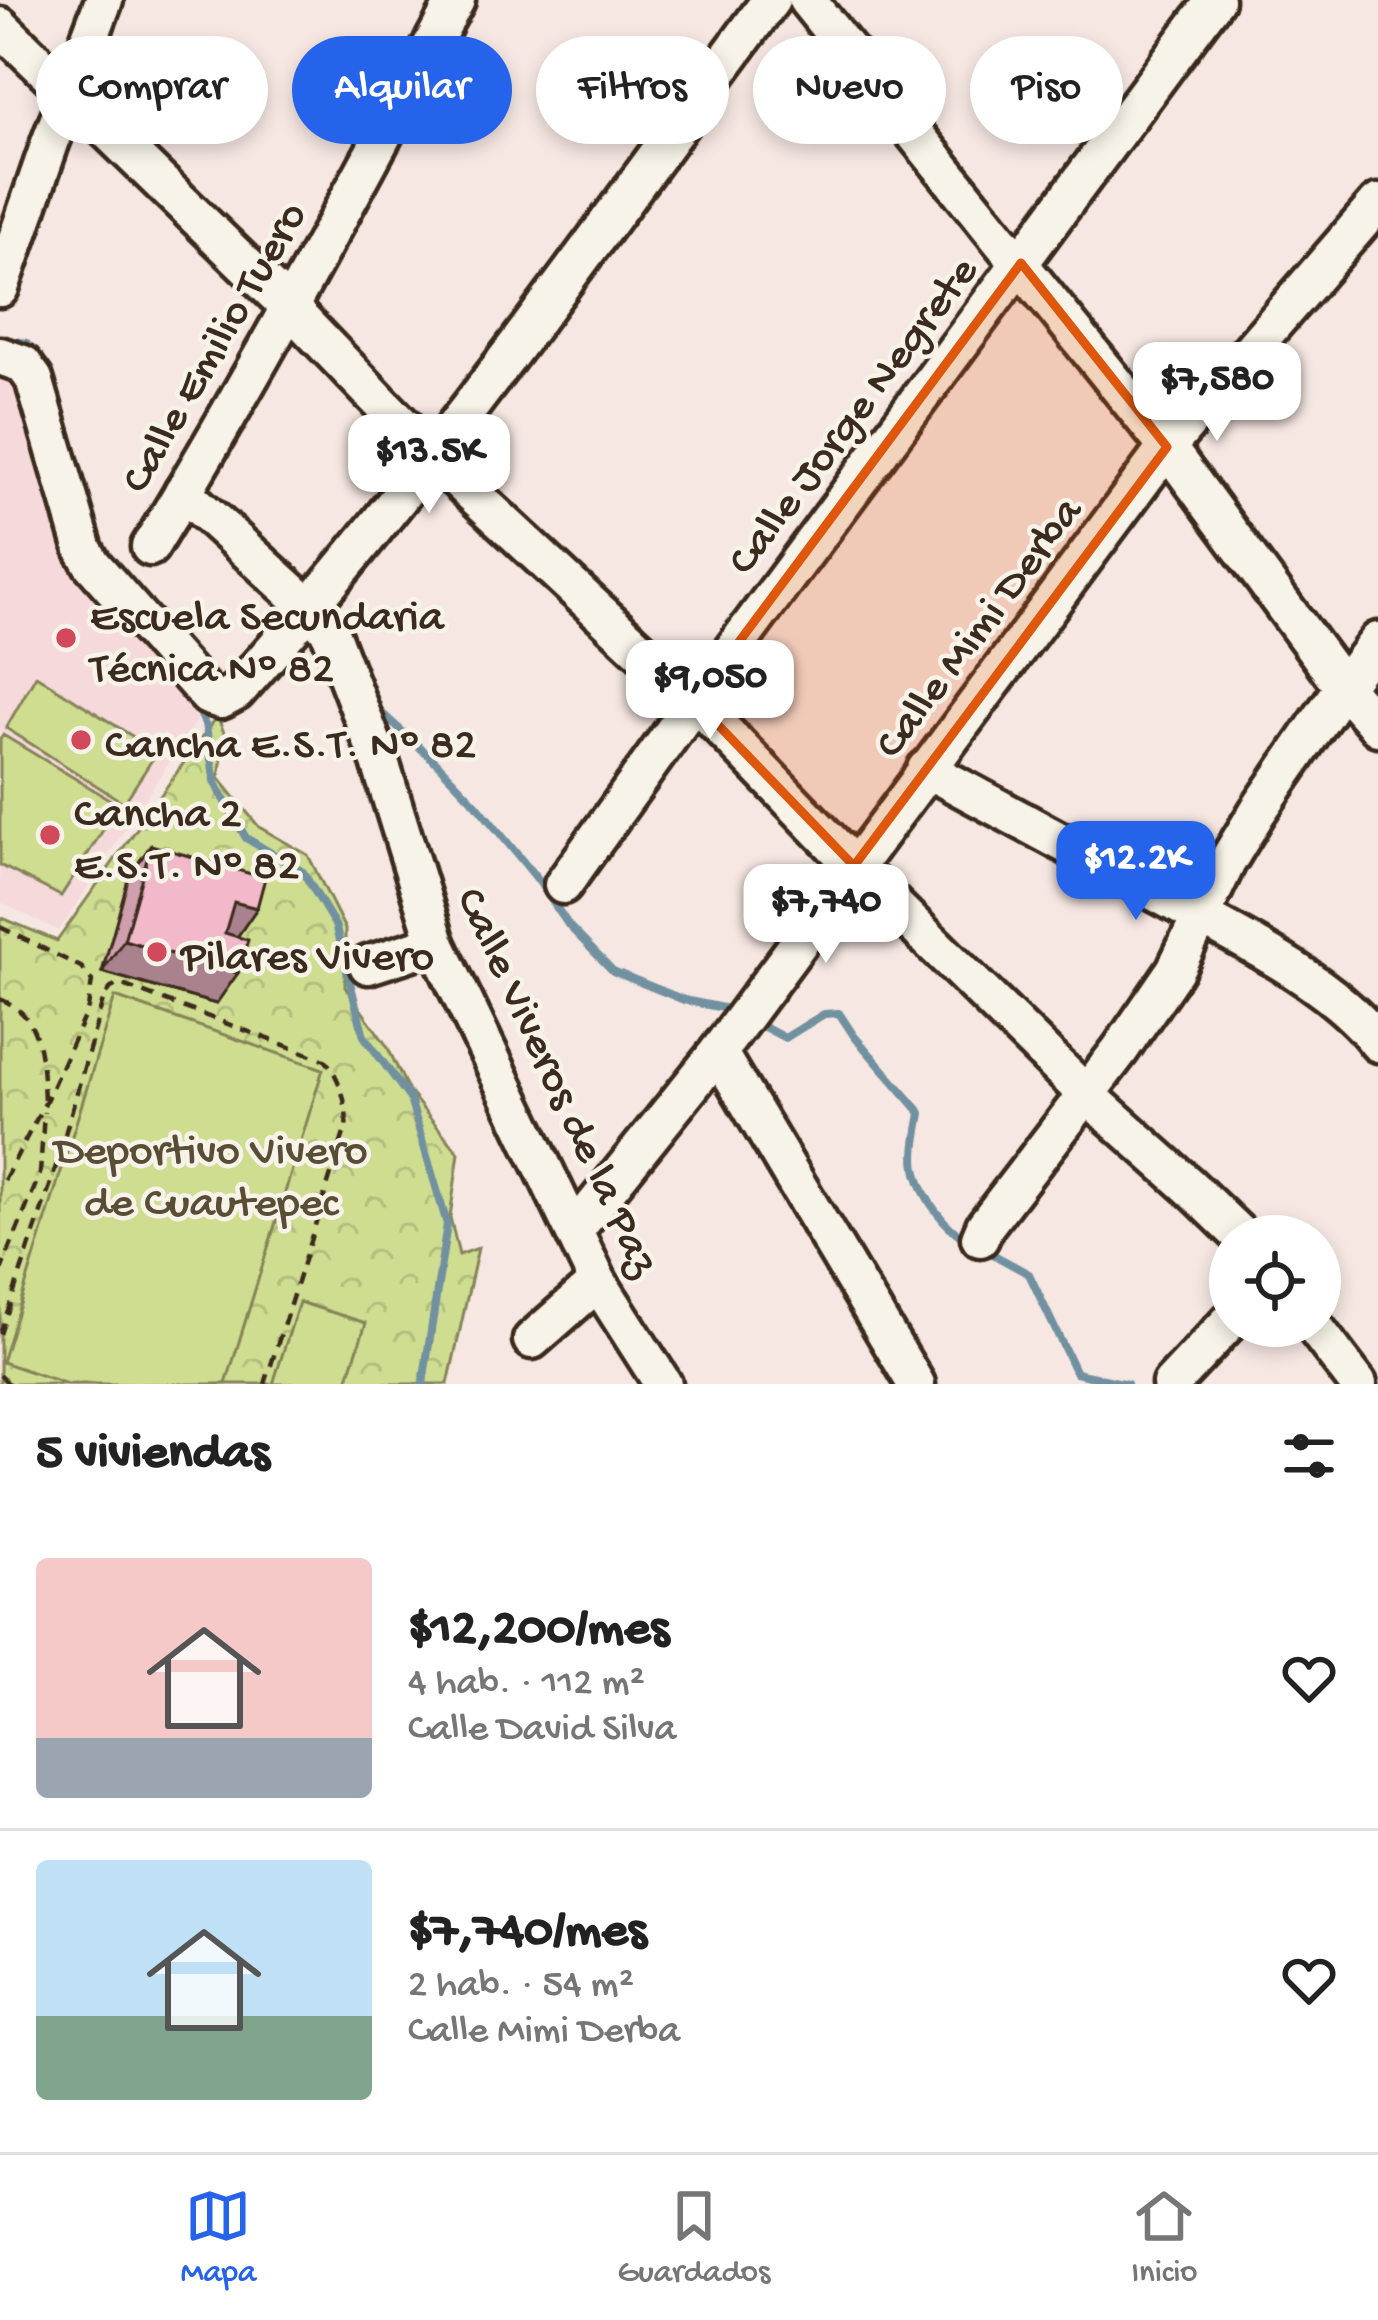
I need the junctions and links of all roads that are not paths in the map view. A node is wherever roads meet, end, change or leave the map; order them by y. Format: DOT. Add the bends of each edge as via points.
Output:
graph roads {
  1 [pos="104,0"];
  2 [pos="456,0"];
  3 [pos="771,0"];
  4 [pos="807,0"];
  5 [pos="1215,0"];
  6 [pos="0,26"];
  7 [pos="90,36"];
  8 [pos="36,61"];
  9 [pos="51,144"];
  10 [pos="121,144"];
  11 [pos="1378,203"];
  12 [pos="1022,263"];
  13 [pos="0,288"];
  14 [pos="290,308"];
  15 [pos="7,358"];
  16 [pos="1168,447"];
  17 [pos="431,455"];
  18 [pos="183,492"];
  19 [pos="150,547"];
  20 [pos="311,608"];
  21 [pos="1378,641"];
  22 [pos="1343,688"];
  23 [pos="695,701"];
  24 [pos="1378,727"];
  25 [pos="926,769"];
  26 [pos="854,866"];
  27 [pos="562,885"];
  28 [pos="1202,917"];
  29 [pos="436,943"];
  30 [pos="368,965"];
  31 [pos="1378,1042"];
  32 [pos="718,1052"];
  33 [pos="1087,1095"];
  34 [pos="1219,1215"];
  35 [pos="574,1230"];
  36 [pos="980,1238"];
  37 [pos="598,1282"];
  38 [pos="532,1340"];
  39 [pos="1209,1344"];
  40 [pos="1330,1347"];
  41 [pos="663,1384"];
  42 [pos="916,1384"];
  43 [pos="1172,1384"];
  44 [pos="1358,1384"];
  1 -- 7 [label="street"];
  2 -- 14 [label="street, Calle Emilio Tuero"];
  3 -- 17 [label="street"];
  4 -- 12 [label="street"];
  5 -- 12 [label="street, Calle Jorge Negrete"];
  6 -- 8 [label="street"];
  9 -- 13 [label="street"];
  10 -- 14 [label="street"];
  11 -- 16 [label="street, Calle Mimi Derba"];
  12 -- 16 [label="street"];
  12 -- 23 [label="street, Calle Jorge Negrete"];
  14 -- 17 [label="street"];
  14 -- 18 [label="street, Calle Emilio Tuero"];
  15 -- 20 [label="street" via="34,380 92,564 208,696 236,692"];
  16 -- 22 [label="street"];
  16 -- 25 [label="street, Calle Mimi Derba"];
  17 -- 20 [label="street"];
  17 -- 23 [label="street"];
  18 -- 19 [label="street, Calle Emilio Tuero"];
  18 -- 20 [label="street, Calle Viveros de la Paz"];
  20 -- 29 [label="street, Calle Viveros de la Paz" via="330,632 380,762"];
  21 -- 22 [label="street"];
  22 -- 24 [label="street"];
  22 -- 28 [label="street" via="1258,811"];
  23 -- 26 [label="street"];
  23 -- 27 [label="street, Calle Jorge Negrete"];
  25 -- 26 [label="street, Calle Mimi Derba"];
  25 -- 28 [label="street"];
  26 -- 32 [label="street, Calle Mimi Derba"];
  26 -- 33 [label="street"];
  28 -- 31 [label="street" via="1317,984"];
  28 -- 33 [label="street" via="1175,970"];
  29 -- 30 [label="street"];
  29 -- 35 [label="street, Calle Viveros de la Paz"];
  32 -- 35 [label="street, Calle Mimi Derba"];
  32 -- 42 [label="street"];
  33 -- 34 [label="street"];
  33 -- 36 [label="street"];
  35 -- 37 [label="street, Calle Viveros de la Paz"];
  37 -- 38 [label="street"];
  37 -- 41 [label="street, Calle Viveros de la Paz"];
  39 -- 43 [label="street"];
  40 -- 44 [label="street"];
}
